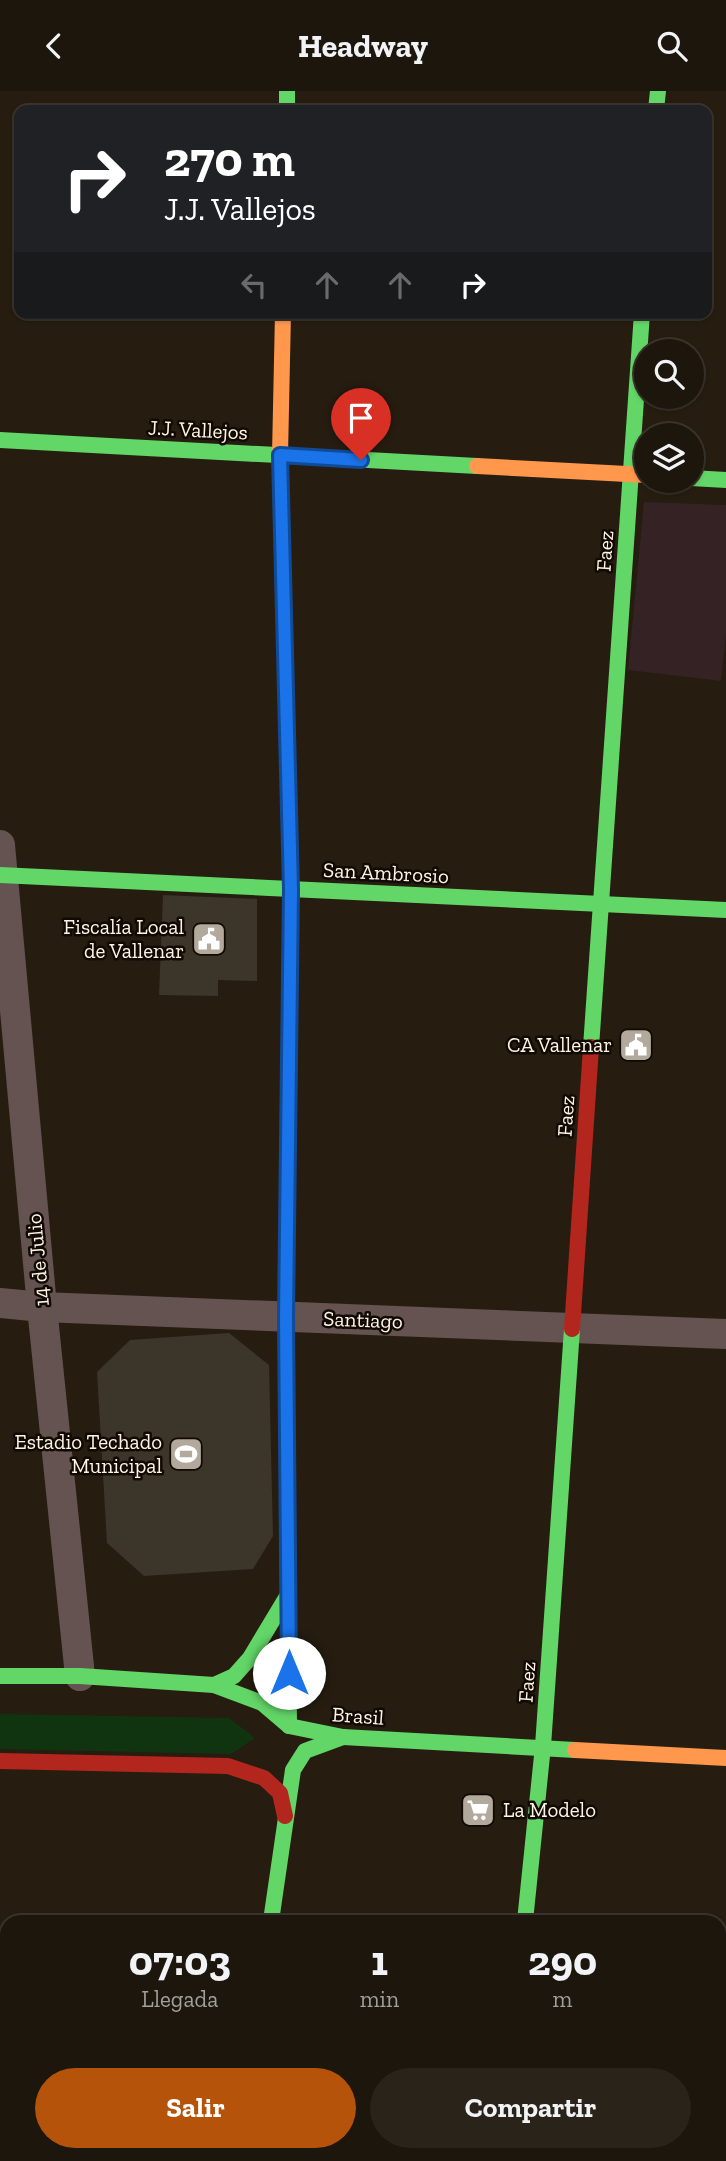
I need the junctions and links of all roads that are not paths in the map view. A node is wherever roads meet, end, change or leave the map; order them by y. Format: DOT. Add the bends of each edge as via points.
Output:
graph roads {
  1 [pos="283,319"];
  2 [pos="642,319"];
  3 [pos="639,423"];
  4 [pos="0,440"];
  5 [pos="280,455"];
  6 [pos="634,475"];
  7 [pos="704,478"];
  8 [pos="726,479"];
  9 [pos="636,493"];
  10 [pos="0,845"];
  11 [pos="1,875"];
  12 [pos="291,889"];
  13 [pos="602,904"];
  14 [pos="726,910"];
  15 [pos="0,1303"];
  16 [pos="42,1307"];
  17 [pos="286,1317"];
  18 [pos="572,1328"];
  19 [pos="726,1334"];
  20 [pos="289,1593"];
  21 [pos="80,1676"];
  22 [pos="0,1677"];
  23 [pos="214,1685"];
  24 [pos="289,1726"];
  25 [pos="343,1737"];
  26 [pos="284,1744"];
  27 [pos="543,1746"];
  28 [pos="726,1758"];
  29 [pos="0,1761"];
  30 [pos="270,1762"];
  31 [pos="228,1766"];
  32 [pos="285,1816"];
  33 [pos="272,1915"];
  34 [pos="526,1915"];
  1 -- 5 [label="main road"];
  2 -- 3 [label="main road, Faez"];
  4 -- 5 [label="main road, J.J. Vallejos"];
  5 -- 6 [label="main road, J.J. Vallejos"];
  5 -- 12 [label="main road"];
  7 -- 8 [label="main road"];
  9 -- 13 [label="main road, Faez"];
  10 -- 11 [label="street, 14 de Julio"];
  11 -- 12 [label="main road, San Ambrosio"];
  11 -- 16 [label="street, 14 de Julio"];
  12 -- 13 [label="main road, San Ambrosio"];
  12 -- 17 [label="main road"];
  13 -- 14 [label="main road, San Ambrosio"];
  13 -- 18 [label="main road, Faez"];
  15 -- 16 [label="street, Santiago"];
  16 -- 17 [label="street, Santiago"];
  16 -- 21 [label="street, 14 de Julio"];
  17 -- 18 [label="street, Santiago"];
  17 -- 20 [label="main road"];
  18 -- 19 [label="street, Santiago"];
  18 -- 27 [label="main road, Faez"];
  20 -- 23 [label="main road" via="250,1658 234,1676"];
  20 -- 24 [label="main road"];
  21 -- 22 [label="main road, Brasil"];
  21 -- 23 [label="main road, Brasil"];
  23 -- 24 [label="main road, Brasil" via="262,1703"];
  24 -- 25 [label="main road, Brasil"];
  24 -- 26 [label="main road"];
  25 -- 27 [label="main road, Brasil"];
  25 -- 32 [label="main road" via="305,1751 293,1770"];
  27 -- 28 [label="main road, Brasil"];
  27 -- 34 [label="main road, Faez"];
  29 -- 31 [label="main road"];
  30 -- 31 [label="main road"];
  31 -- 32 [label="main road" via="264,1778 280,1793"];
  32 -- 33 [label="main road"];
}
